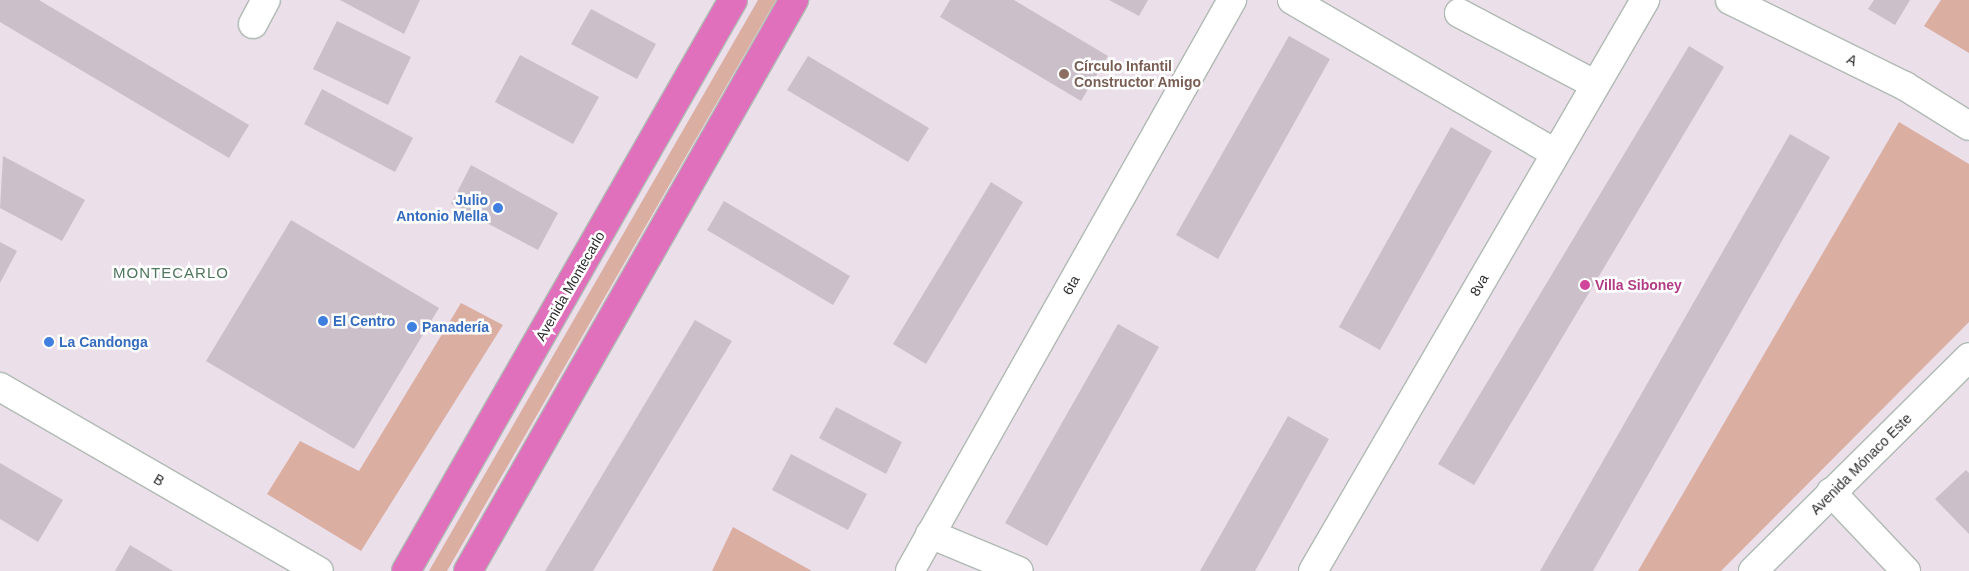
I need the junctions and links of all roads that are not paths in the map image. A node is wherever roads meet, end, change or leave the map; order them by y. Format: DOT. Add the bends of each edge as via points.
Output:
graph roads {
  1 [pos="266,0"];
  2 [pos="733,0"];
  3 [pos="794,0"];
  4 [pos="1232,0"];
  5 [pos="1292,0"];
  6 [pos="1645,0"];
  7 [pos="1730,0"];
  8 [pos="1460,13"];
  9 [pos="253,24"];
  10 [pos="1594,84"];
  11 [pos="1969,126"];
  12 [pos="1555,153"];
  13 [pos="1969,357"];
  14 [pos="0,387"];
  15 [pos="1831,492"];
  16 [pos="930,534"];
  17 [pos="320,571"];
  18 [pos="406,571"];
  19 [pos="468,571"];
  20 [pos="910,571"];
  21 [pos="1019,571"];
  22 [pos="1313,571"];
  23 [pos="1753,571"];
  24 [pos="1906,571"];
  1 -- 9 [label="street"];
  2 -- 18 [label="main road, Avenida Montecarlo"];
  3 -- 19 [label="main road"];
  4 -- 16 [label="street, 6ta"];
  5 -- 12 [label="street"];
  6 -- 10 [label="street, 8va"];
  7 -- 11 [label="street, A" via="1905,86"];
  8 -- 10 [label="street"];
  10 -- 12 [label="street, 8va"];
  12 -- 22 [label="street, 8va"];
  13 -- 15 [label="street, Avenida Mónaco Este"];
  14 -- 17 [label="street, B"];
  15 -- 23 [label="street, Avenida Mónaco Este"];
  15 -- 24 [label="street"];
  16 -- 20 [label="street, 6ta"];
  16 -- 21 [label="street"];
}
